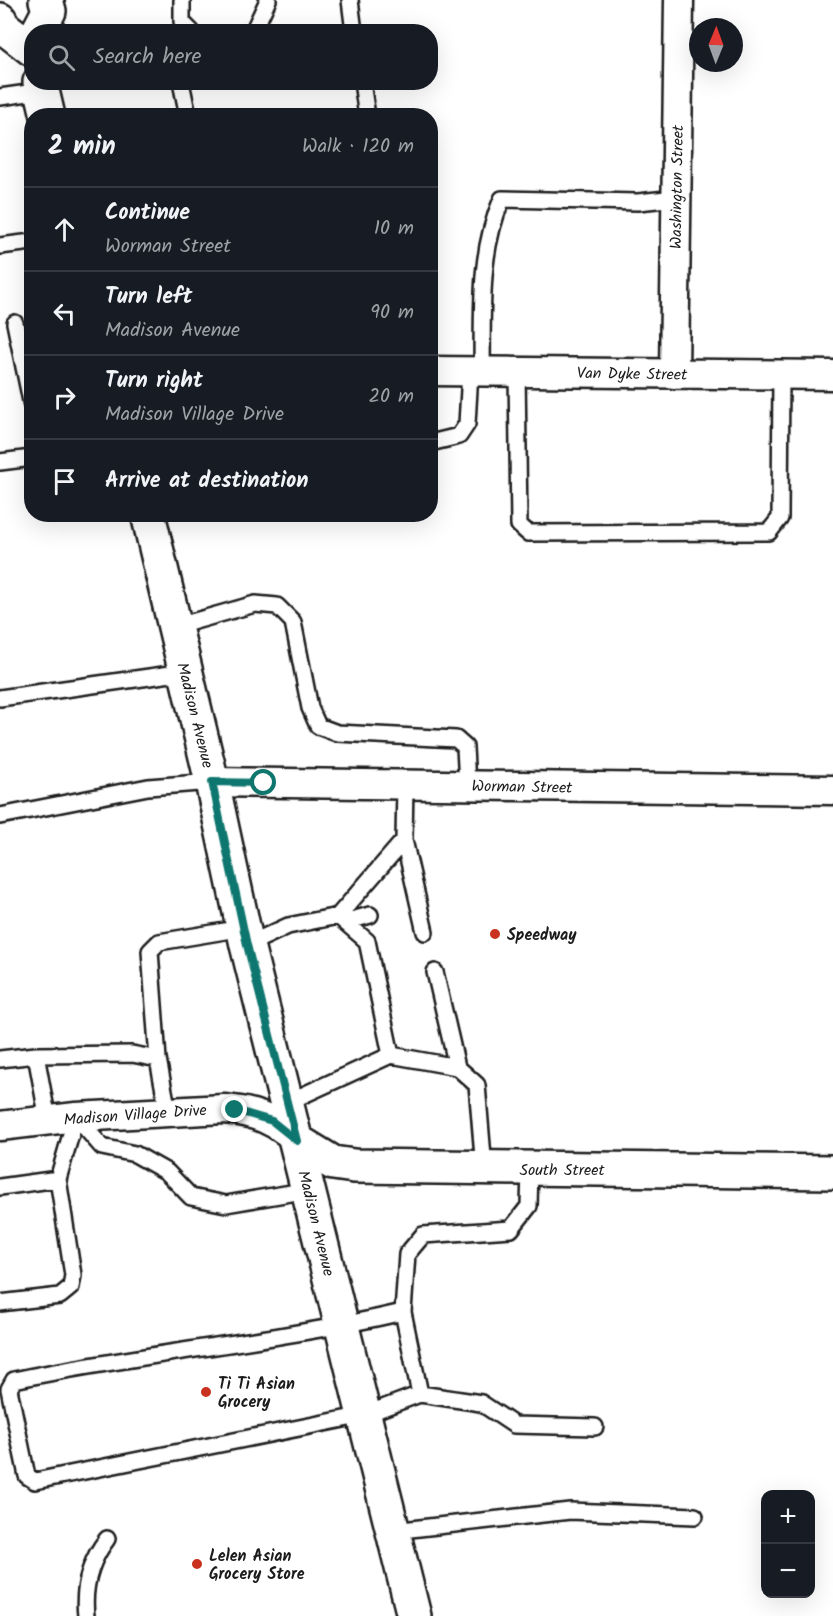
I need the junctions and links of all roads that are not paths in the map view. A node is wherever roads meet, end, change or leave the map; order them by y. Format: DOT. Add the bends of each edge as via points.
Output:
graph roads {
  1 [pos="46,0"];
  2 [pos="182,0"];
  3 [pos="268,0"];
  4 [pos="350,0"];
  5 [pos="679,0"];
  6 [pos="0,20"];
  7 [pos="43,24"];
  8 [pos="184,24"];
  9 [pos="258,24"];
  10 [pos="353,24"];
  11 [pos="24,39"];
  12 [pos="182,90"];
  13 [pos="363,90"];
  14 [pos="44,96"];
  15 [pos="0,97"];
  16 [pos="186,108"];
  17 [pos="366,108"];
  18 [pos="676,198"];
  19 [pos="24,243"];
  20 [pos="0,246"];
  21 [pos="15,323"];
  22 [pos="24,367"];
  23 [pos="438,371"];
  24 [pos="476,372"];
  25 [pos="517,372"];
  26 [pos="674,374"];
  27 [pos="781,374"];
  28 [pos="833,375"];
  29 [pos="438,441"];
  30 [pos="24,459"];
  31 [pos="0,462"];
  32 [pos="150,522"];
  33 [pos="174,627"];
  34 [pos="185,672"];
  35 [pos="0,698"];
  36 [pos="212,782"];
  37 [pos="405,784"];
  38 [pos="467,785"];
  39 [pos="833,790"];
  40 [pos="0,819"];
  41 [pos="404,840"];
  42 [pos="370,915"];
  43 [pos="341,919"];
  44 [pos="425,932"];
  45 [pos="245,937"];
  46 [pos="432,976"];
  47 [pos="391,1054"];
  48 [pos="36,1055"];
  49 [pos="0,1059"];
  50 [pos="158,1059"];
  51 [pos="457,1066"];
  52 [pos="288,1102"];
  53 [pos="168,1112"];
  54 [pos="76,1117"];
  55 [pos="48,1120"];
  56 [pos="0,1126"];
  57 [pos="297,1141"];
  58 [pos="484,1169"];
  59 [pos="530,1169"];
  60 [pos="833,1172"];
  61 [pos="58,1179"];
  62 [pos="0,1187"];
  63 [pos="309,1191"];
  64 [pos="0,1303"];
  65 [pos="403,1312"];
  66 [pos="342,1326"];
  67 [pos="420,1394"];
  68 [pos="364,1415"];
  69 [pos="595,1427"];
  70 [pos="695,1516"];
  71 [pos="393,1531"];
  72 [pos="107,1539"];
  73 [pos="86,1616"];
  74 [pos="414,1616"];
  1 -- 7 [label="main road" via="49,11"];
  2 -- 8 [label="lane"];
  3 -- 9 [label="lane"];
  4 -- 10 [label="lane"];
  5 -- 18 [label="street, Washington Street"];
  6 -- 11 [label="main road" via="1,25"];
  12 -- 16 [label="lane"];
  13 -- 17 [label="lane"];
  14 -- 15 [label="lane"];
  18 -- 24 [label="lane" via="638,202 502,199 490,227 484,263"];
  18 -- 26 [label="street, Washington Street"];
  19 -- 20 [label="lane"];
  21 -- 22 [label="lane"];
  23 -- 24 [label="street, Van Dyke Street"];
  24 -- 25 [label="street, Van Dyke Street"];
  24 -- 29 [label="lane" via="467,424 459,436"];
  25 -- 26 [label="street, Van Dyke Street"];
  25 -- 27 [label="lane" via="519,525 528,533 769,532 780,518"];
  26 -- 27 [label="street, Van Dyke Street"];
  27 -- 28 [label="street, Van Dyke Street"];
  30 -- 31 [label="lane"];
  32 -- 33 [label="main road, Madison Avenue"];
  33 -- 34 [label="main road, Madison Avenue"];
  33 -- 38 [label="lane" via="255,604 276,606 293,622 309,708 318,726 337,733 456,739 465,747"];
  34 -- 35 [label="lane"];
  34 -- 36 [label="main road, Madison Avenue"];
  36 -- 37 [label="street, Worman Street"];
  36 -- 40 [label="lane" via="148,787"];
  36 -- 45 [label="main road, Madison Avenue"];
  37 -- 38 [label="street, Worman Street"];
  37 -- 41 [label="lane"];
  38 -- 39 [label="street, Worman Street"];
  41 -- 43 [label="lane"];
  41 -- 44 [label="lane" via="412,904"];
  42 -- 43 [label="lane"];
  43 -- 45 [label="lane"];
  43 -- 47 [label="lane" via="375,953 391,1024"];
  45 -- 50 [label="lane" via="159,942 150,951"];
  45 -- 52 [label="main road, Madison Avenue"];
  46 -- 51 [label="lane" via="438,1010"];
  47 -- 51 [label="lane"];
  47 -- 52 [label="lane"];
  48 -- 49 [label="lane"];
  48 -- 50 [label="lane" via="132,1054"];
  48 -- 55 [label="lane"];
  50 -- 53 [label="lane"];
  51 -- 58 [label="lane" via="477,1085"];
  52 -- 57 [label="main road, Madison Avenue"];
  53 -- 54 [label="street, Madison Village Drive"];
  53 -- 57 [label="street, Madison Village Drive" via="246,1112 272,1121"];
  54 -- 55 [label="street, Madison Village Drive"];
  54 -- 61 [label="lane"];
  54 -- 63 [label="lane" via="102,1147 135,1154 167,1172 192,1197 226,1204"];
  55 -- 56 [label="street, Madison Village Drive"];
  57 -- 58 [label="main road, South Street" via="340,1164"];
  57 -- 63 [label="main road, Madison Avenue"];
  58 -- 59 [label="main road, South Street"];
  59 -- 60 [label="main road, South Street"];
  59 -- 65 [label="lane" via="529,1206 511,1229 423,1235 407,1254"];
  61 -- 62 [label="lane"];
  61 -- 64 [label="lane" via="73,1275 70,1287 60,1296"];
  63 -- 66 [label="main road, Madison Avenue"];
  65 -- 66 [label="lane"];
  65 -- 67 [label="lane"];
  66 -- 68 [label="main road, Madison Avenue"];
  66 -- 68 [label="lane" via="14,1380 9,1389 27,1476 35,1481"];
  67 -- 68 [label="lane"];
  67 -- 69 [label="lane" via="481,1403 514,1425"];
  68 -- 71 [label="main road, Madison Avenue"];
  70 -- 71 [label="lane" via="570,1511"];
  71 -- 74 [label="main road, Madison Avenue"];
  72 -- 73 [label="lane" via="94,1555 84,1597"];
}
